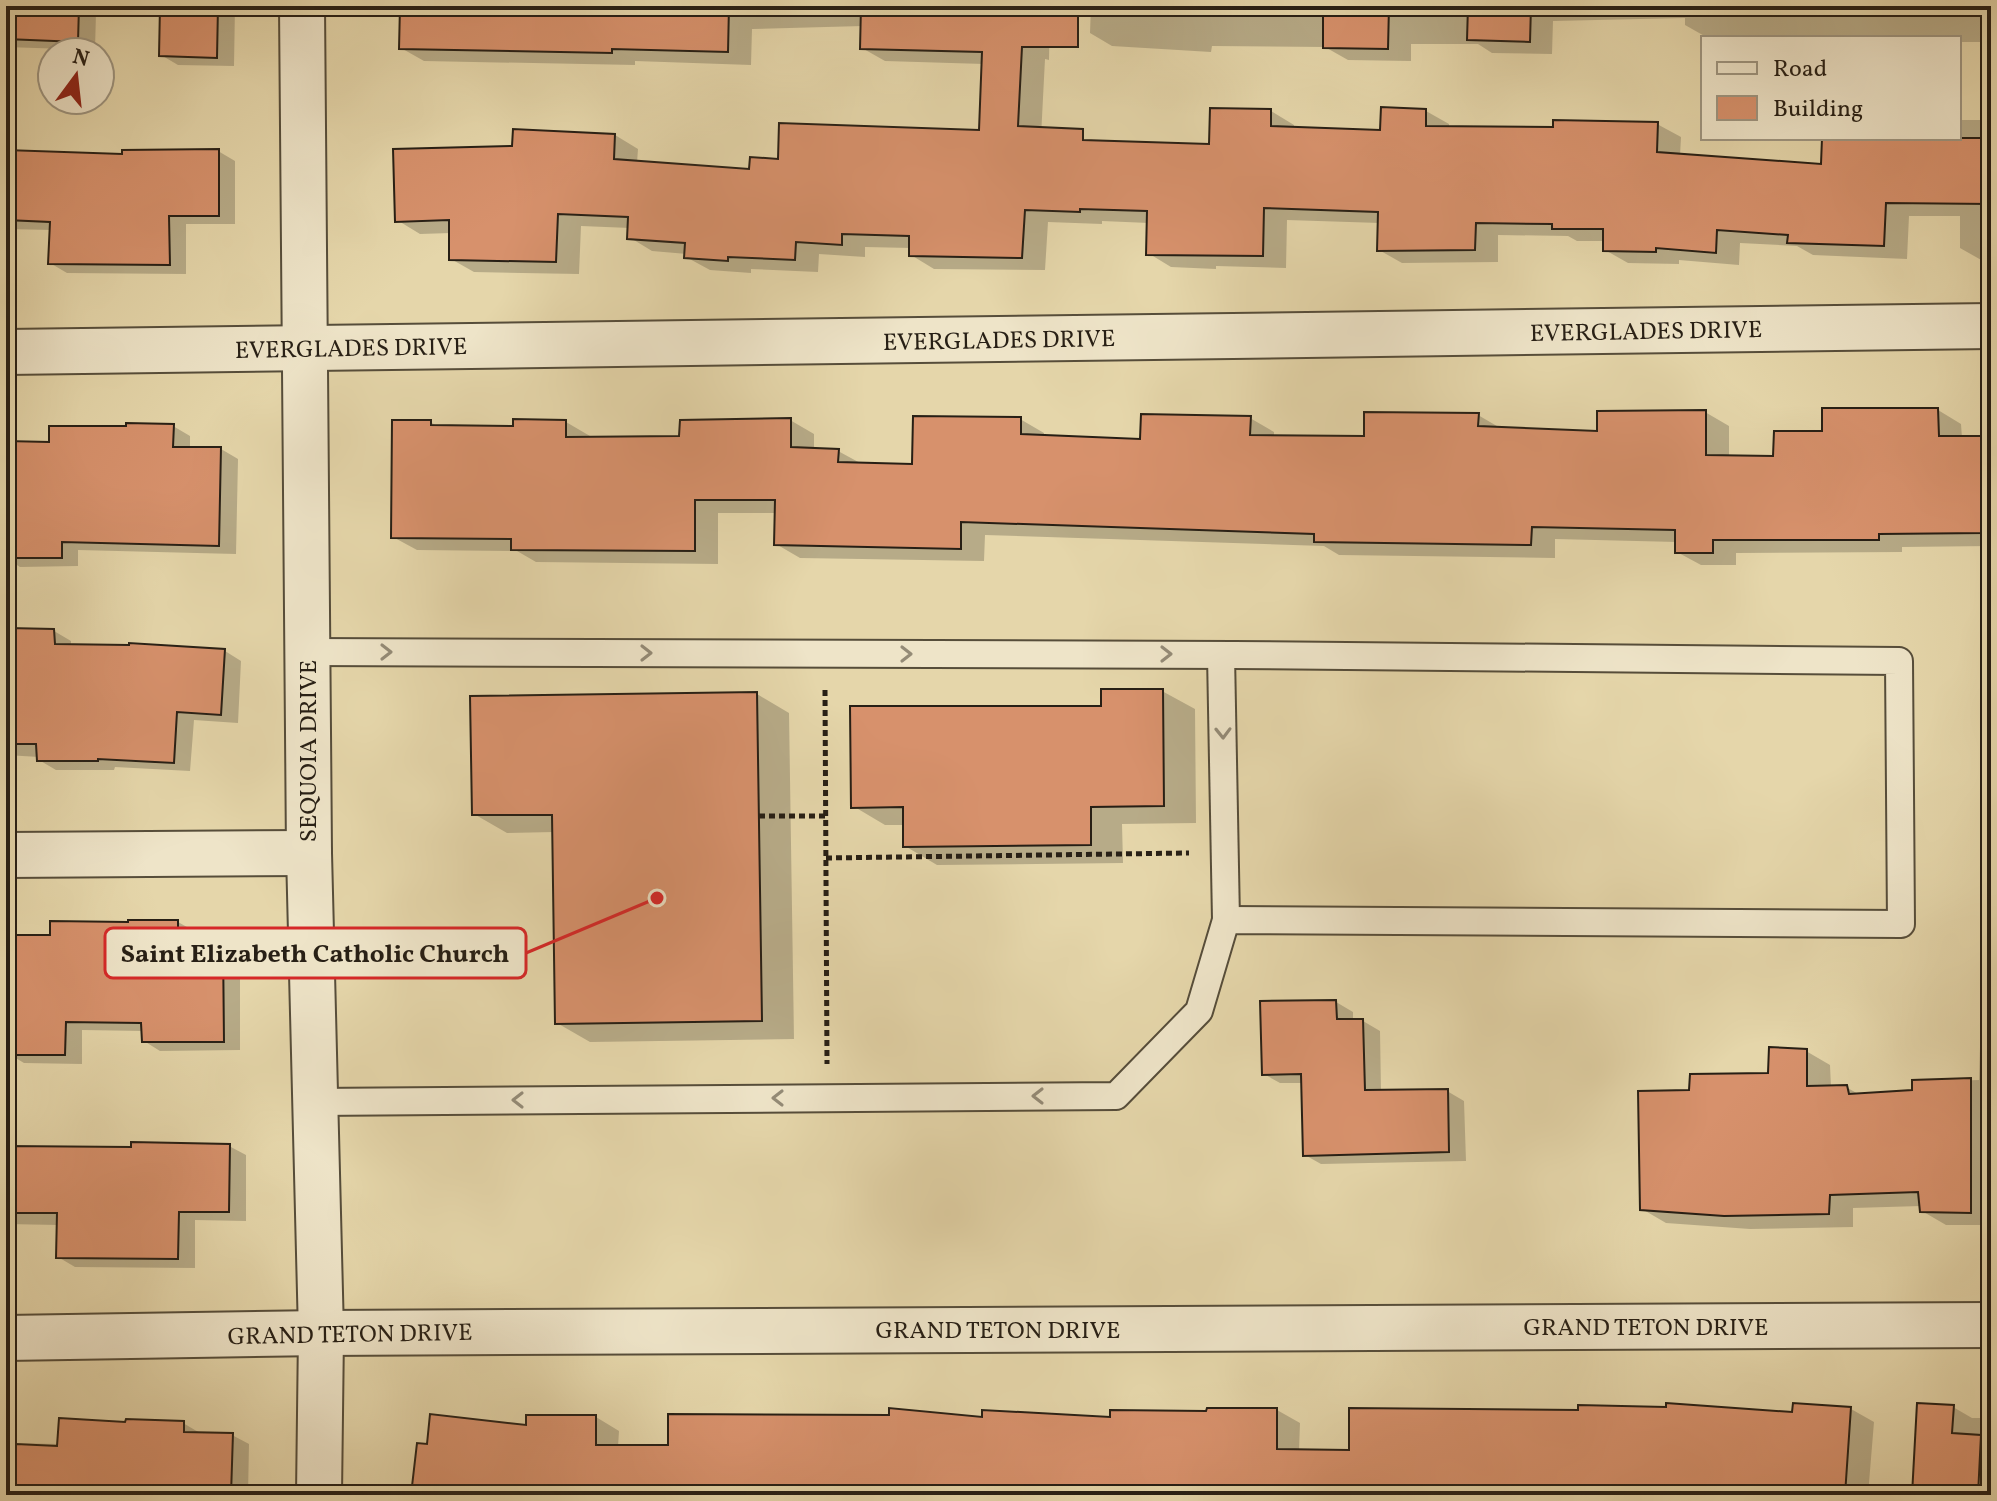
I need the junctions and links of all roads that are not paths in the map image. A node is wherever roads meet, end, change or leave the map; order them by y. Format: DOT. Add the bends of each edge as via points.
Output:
graph roads {
  1 [pos="302,6"];
  2 [pos="1991,326"];
  3 [pos="305,348"];
  4 [pos="6,352"];
  5 [pos="308,652"];
  6 [pos="1221,655"];
  7 [pos="309,853"];
  8 [pos="6,855"];
  9 [pos="1226,920"];
  10 [pos="314,1102"];
  11 [pos="1991,1325"];
  12 [pos="321,1333"];
  13 [pos="6,1338"];
  14 [pos="319,1495"];
  1 -- 3 [label="street, SEQUOIA DRIVE"];
  2 -- 3 [label="street, EVERGLADES DRIVE"];
  3 -- 4 [label="street, EVERGLADES DRIVE"];
  3 -- 5 [label="street, SEQUOIA DRIVE"];
  5 -- 6 [label="lane, one-way"];
  5 -- 7 [label="street, SEQUOIA DRIVE"];
  6 -- 9 [label="lane, one-way"];
  6 -- 9 [label="lane" via="1899,661 1901,924"];
  7 -- 8 [label="street"];
  7 -- 10 [label="street, SEQUOIA DRIVE"];
  9 -- 10 [label="lane, one-way" via="1199,1011 1116,1096"];
  10 -- 12 [label="street, SEQUOIA DRIVE"];
  11 -- 12 [label="street, GRAND TETON DRIVE"];
  12 -- 13 [label="street, GRAND TETON DRIVE"];
  12 -- 14 [label="street, SEQUOIA DRIVE"];
}
